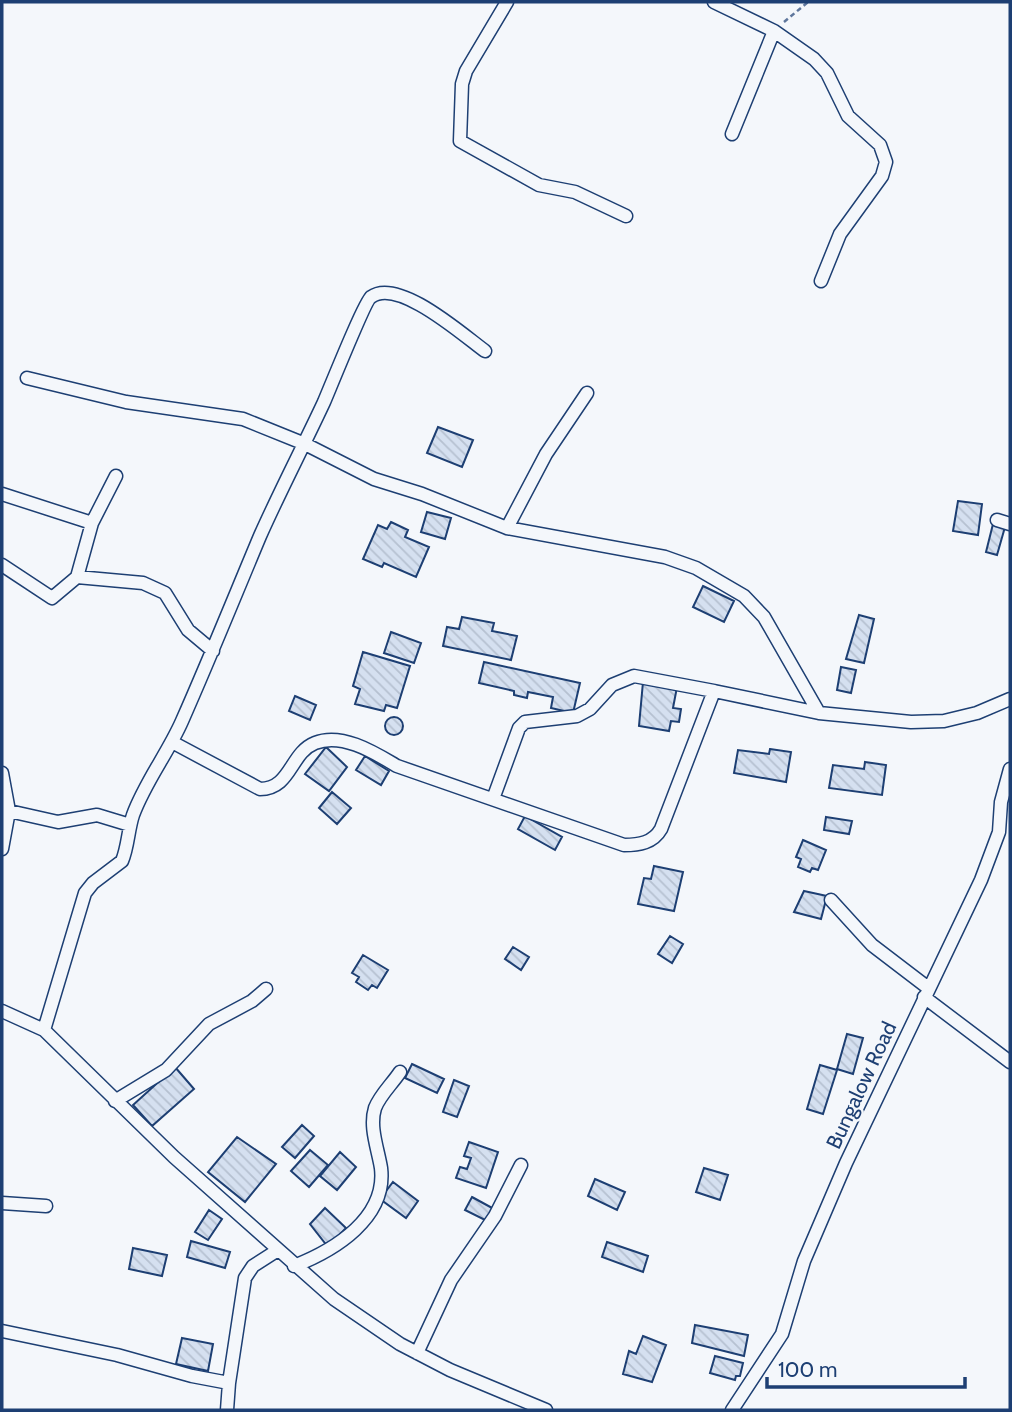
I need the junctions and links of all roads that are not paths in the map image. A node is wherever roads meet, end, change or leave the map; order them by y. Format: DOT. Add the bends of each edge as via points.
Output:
graph roads {
  1 [pos="507,2"];
  2 [pos="714,2"];
  3 [pos="774,31"];
  4 [pos="732,134"];
  5 [pos="626,216"];
  6 [pos="821,281"];
  7 [pos="485,351"];
  8 [pos="27,378"];
  9 [pos="587,393"];
  10 [pos="305,444"];
  11 [pos="116,476"];
  12 [pos="2,494"];
  13 [pos="997,520"];
  14 [pos="92,523"];
  15 [pos="1010,524"];
  16 [pos="507,528"];
  17 [pos="2,565"];
  18 [pos="76,577"];
  19 [pos="213,652"];
  20 [pos="715,691"];
  21 [pos="1010,699"];
  22 [pos="819,713"];
  23 [pos="172,743"];
  24 [pos="1010,769"];
  25 [pos="2,773"];
  26 [pos="493,799"];
  27 [pos="9,811"];
  28 [pos="131,825"];
  29 [pos="1004,834"];
  30 [pos="2,849"];
  31 [pos="831,900"];
  32 [pos="266,989"];
  33 [pos="925,992"];
  34 [pos="2,1011"];
  35 [pos="44,1030"];
  36 [pos="1010,1062"];
  37 [pos="400,1072"];
  38 [pos="115,1101"];
  39 [pos="521,1165"];
  40 [pos="2,1203"];
  41 [pos="46,1206"];
  42 [pos="278,1250"];
  43 [pos="294,1266"];
  44 [pos="2,1331"];
  45 [pos="417,1353"];
  46 [pos="229,1383"];
  47 [pos="227,1410"];
  48 [pos="546,1410"];
  49 [pos="732,1410"];
  1 -- 5 [label="street" via="466,71 460,141 539,185 575,192"];
  2 -- 3 [label="street"];
  3 -- 4 [label="street"];
  3 -- 6 [label="street" via="827,73 848,116 880,145 886,162 882,176 840,234"];
  7 -- 10 [label="street" via="401,295 385,292 371,297"];
  8 -- 10 [label="street" via="126,402 243,419"];
  9 -- 16 [label="street" via="546,454"];
  10 -- 16 [label="street" via="374,479"];
  10 -- 19 [label="street" via="261,534"];
  11 -- 14 [label="street"];
  12 -- 14 [label="street"];
  13 -- 15 [label="street"];
  14 -- 18 [label="street"];
  16 -- 22 [label="street" via="665,557 732,588 764,617"];
  17 -- 18 [label="street" via="45,596 57,595"];
  18 -- 19 [label="street" via="143,583 165,593 188,630"];
  19 -- 23 [label="street"];
  20 -- 22 [label="street"];
  20 -- 26 [label="street" via="634,676 612,685 577,716 525,722 519,727"];
  20 -- 26 [label="street" via="656,837 640,845 624,845"];
  21 -- 22 [label="street" via="944,722"];
  23 -- 26 [label="street" via="260,789 282,783 312,743 326,740 367,749 397,765"];
  23 -- 28 [label="street"];
  24 -- 29 [label="street, Bungalow Road" via="1001,802"];
  25 -- 27 [label="street"];
  27 -- 28 [label="street" via="58,822 97,815"];
  27 -- 30 [label="street"];
  28 -- 35 [label="street" via="122,861 85,893"];
  29 -- 33 [label="street, Bungalow Road"];
  31 -- 33 [label="street"];
  32 -- 38 [label="street" via="209,1024 166,1070"];
  33 -- 36 [label="street"];
  33 -- 49 [label="street, Bungalow Road" via="804,1261 782,1334"];
  34 -- 35 [label="street"];
  35 -- 38 [label="street"];
  37 -- 43 [label="street" via="374,1110 382,1185 378,1199 335,1247"];
  38 -- 42 [label="street"];
  39 -- 45 [label="street" via="495,1216 451,1280"];
  40 -- 41 [label="street"];
  42 -- 43 [label="street"];
  42 -- 46 [label="street" via="253,1266 245,1279"];
  43 -- 45 [label="street" via="334,1299"];
  44 -- 46 [label="street"];
  45 -- 48 [label="street"];
  46 -- 47 [label="street"];
}
